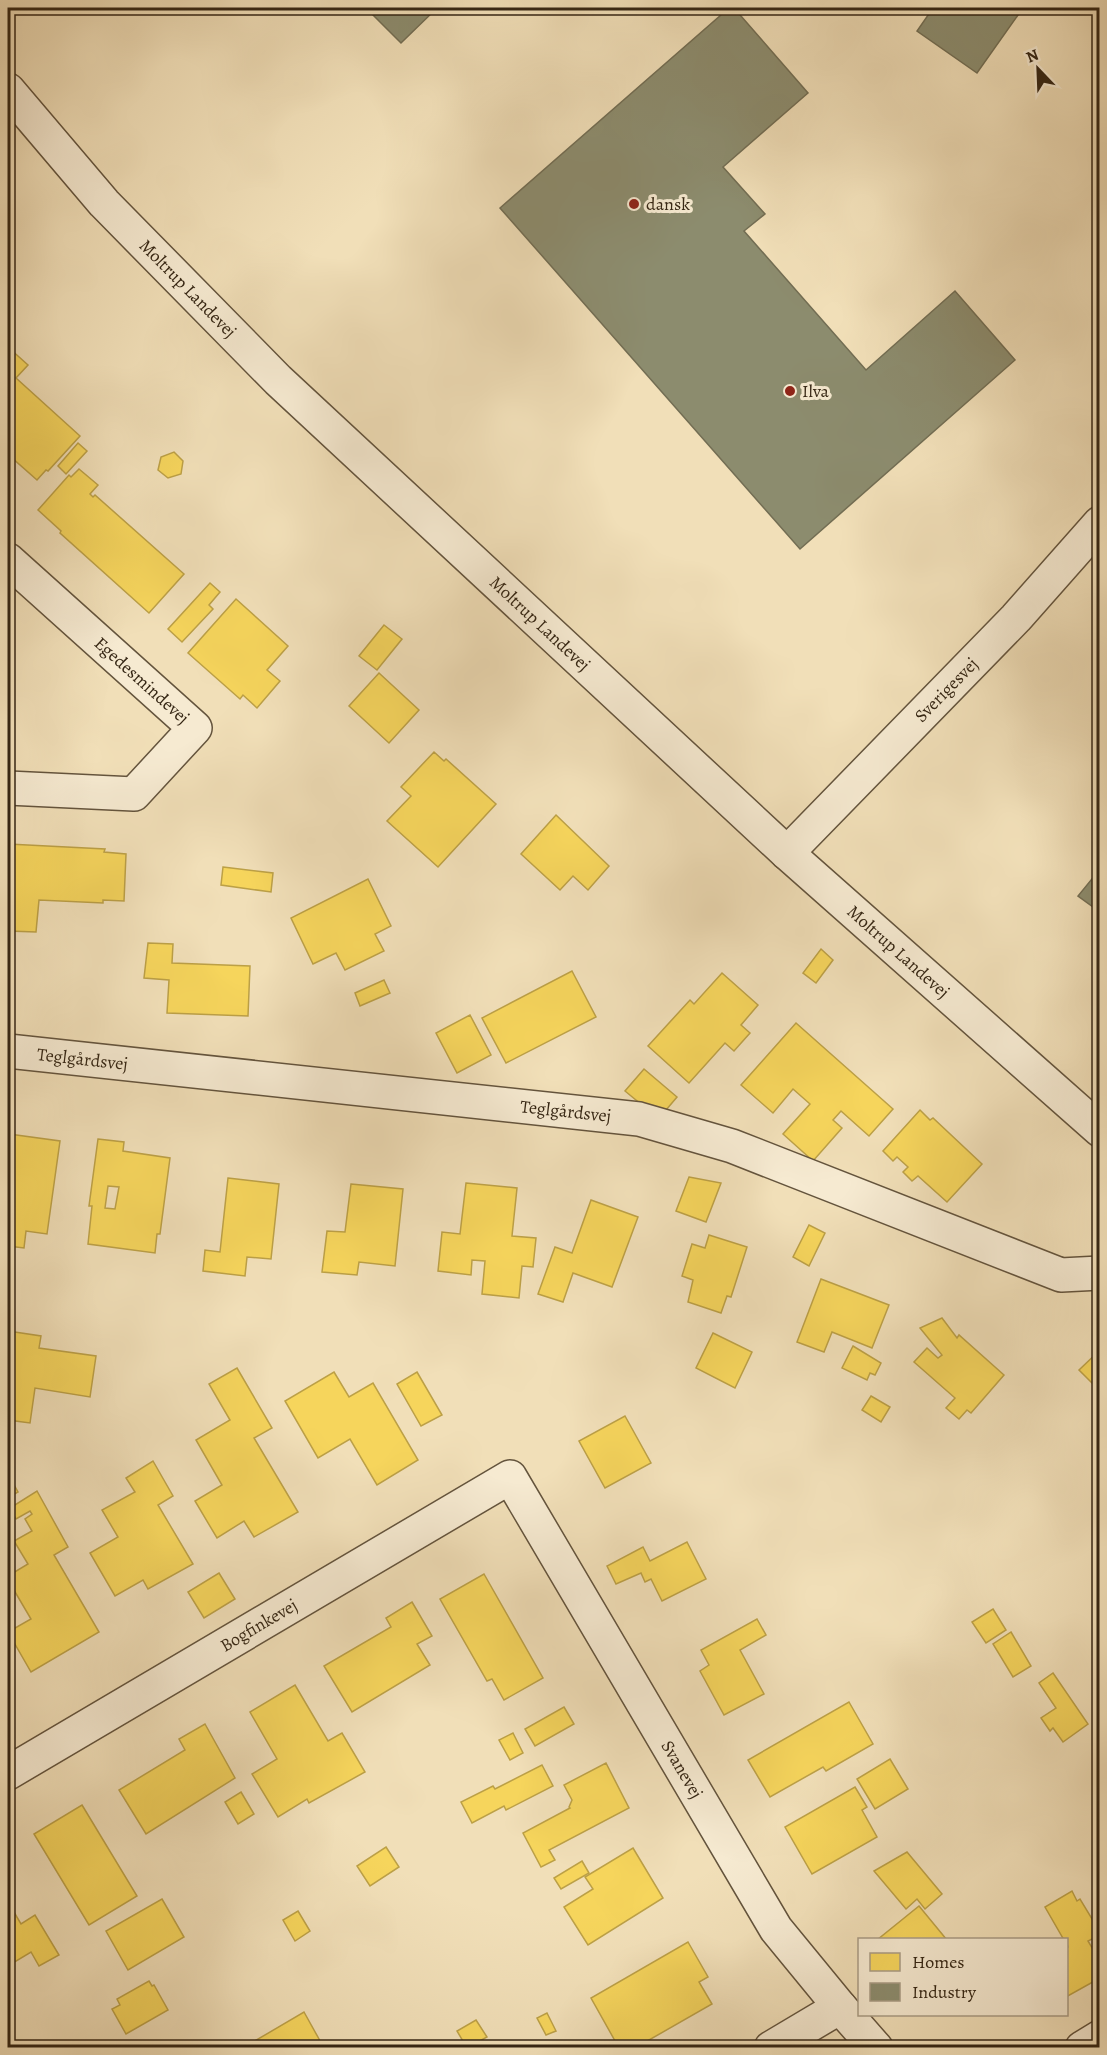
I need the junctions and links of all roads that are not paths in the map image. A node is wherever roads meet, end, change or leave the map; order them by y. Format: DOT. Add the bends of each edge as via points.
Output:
graph roads {
  1 [pos="8,90"];
  2 [pos="1100,523"];
  3 [pos="8,560"];
  4 [pos="8,788"];
  5 [pos="787,853"];
  6 [pos="8,1051"];
  7 [pos="1100,1130"];
  8 [pos="1100,1273"];
  9 [pos="510,1477"];
  10 [pos="8,1773"];
  11 [pos="840,2007"];
  12 [pos="1100,2037"];
  13 [pos="771,2048"];
  14 [pos="876,2048"];
  15 [pos="1082,2048"];
  1 -- 5 [label="street, Moltrup Landevej" via="104,203 278,380"];
  2 -- 5 [label="street, Sverigesvej" via="1016,618"];
  3 -- 4 [label="street, Egedesmindevej" via="195,728 134,794"];
  5 -- 7 [label="street, Moltrup Landevej"];
  6 -- 8 [label="street, Teglgårdsvej" via="639,1119 732,1146 1061,1275"];
  9 -- 10 [label="street, Bogfinkevej"];
  9 -- 11 [label="street, Svanevej" via="776,1929"];
  11 -- 13 [label="street"];
  11 -- 14 [label="street, Svanevej"];
  12 -- 15 [label="street"];
}
